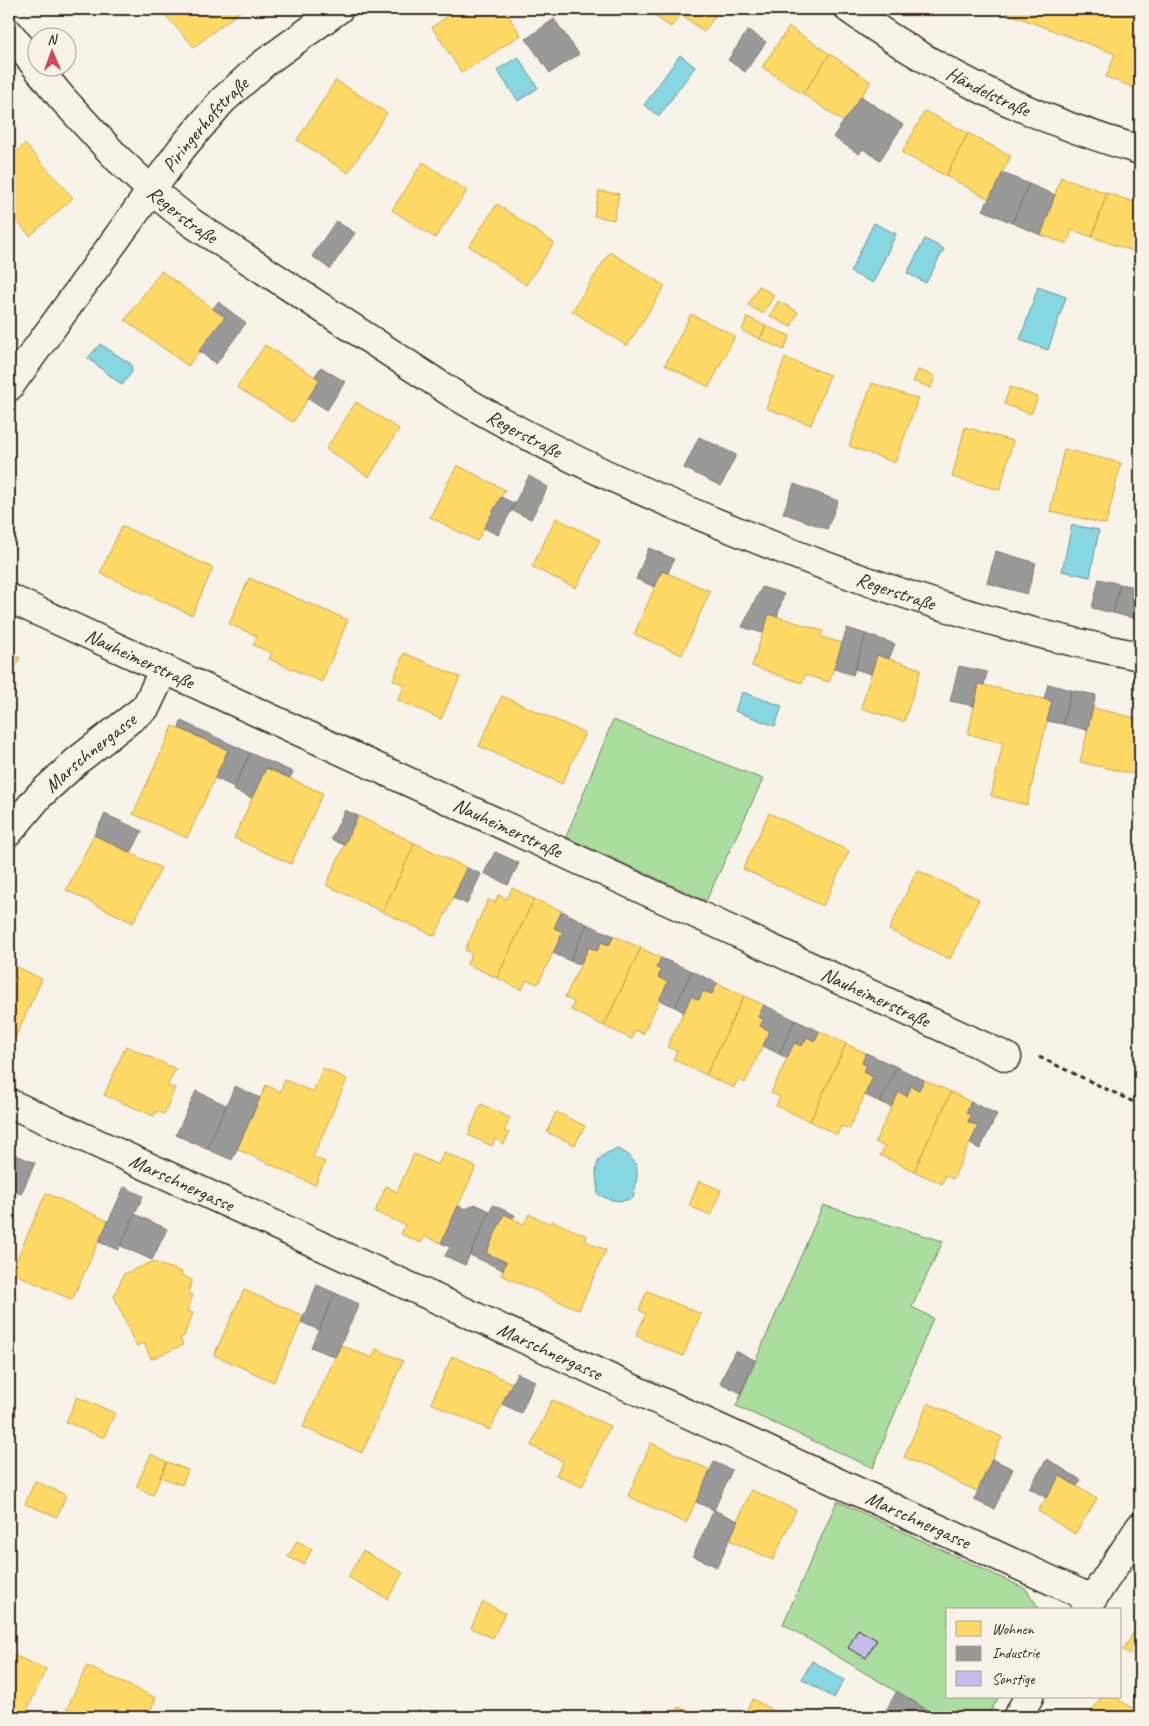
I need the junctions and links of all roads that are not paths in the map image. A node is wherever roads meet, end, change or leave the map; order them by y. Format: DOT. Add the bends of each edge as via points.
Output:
graph roads {
  1 [pos="339,9"];
  2 [pos="849,9"];
  3 [pos="9,33"];
  4 [pos="1140,150"];
  5 [pos="152,191"];
  6 [pos="9,387"];
  7 [pos="9,598"];
  8 [pos="1140,656"];
  9 [pos="164,669"];
  10 [pos="9,832"];
  11 [pos="1007,1057"];
  12 [pos="9,1103"];
  13 [pos="1140,1527"];
  14 [pos="1089,1604"];
  15 [pos="1028,1698"];
  16 [pos="1017,1717"];
  1 -- 5 [label="street, Piringerhofstraße" via="263,64 222,101 182,148"];
  2 -- 4 [label="street, Händelstraße" via="951,74 1040,115"];
  3 -- 5 [label="street, Regerstraße" via="61,97"];
  5 -- 6 [label="street, Piringerhofstraße"];
  5 -- 8 [label="street, Regerstraße" via="192,223 455,395 555,450 664,502 928,603 1028,631"];
  7 -- 9 [label="street, Nauheimerstraße"];
  9 -- 10 [label="street, Marschnergasse" via="146,707 78,760 39,796"];
  9 -- 11 [label="street, Nauheimerstraße"];
  12 -- 14 [label="street, Marschnergasse"];
  13 -- 14 [label="street"];
  15 -- 16 [label="street"];
}
